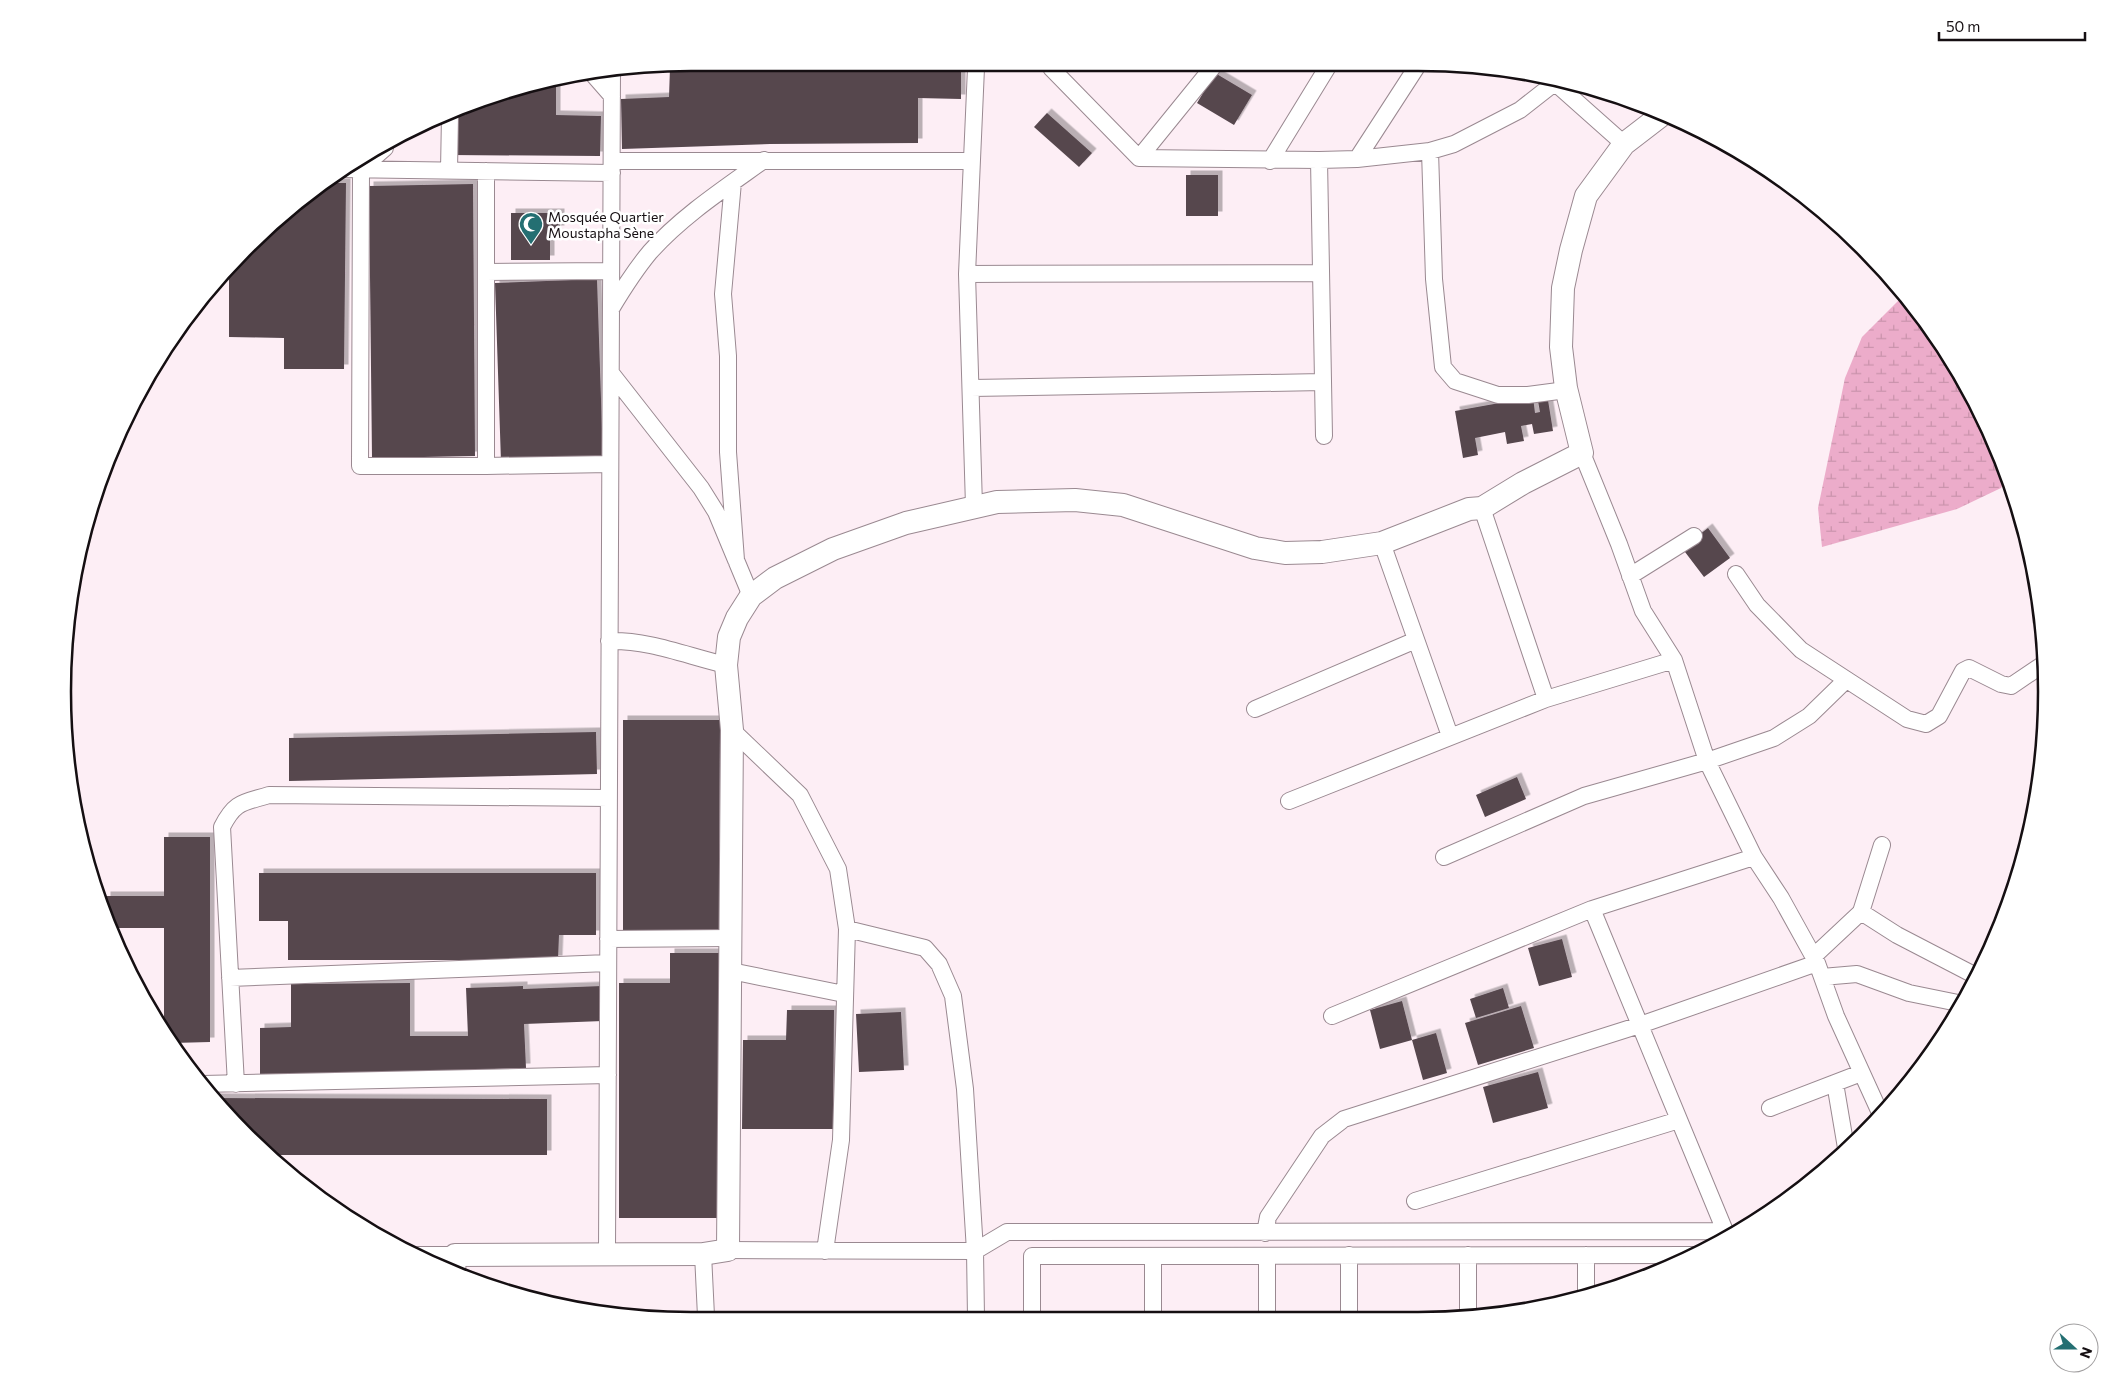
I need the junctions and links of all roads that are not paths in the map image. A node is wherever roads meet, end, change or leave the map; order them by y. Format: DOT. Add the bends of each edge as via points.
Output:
graph roads {
  1 [pos="976,71"];
  2 [pos="1054,71"];
  3 [pos="1210,71"];
  4 [pos="1325,71"];
  5 [pos="1414,71"];
  6 [pos="612,77"];
  7 [pos="597,79"];
  8 [pos="1550,85"];
  9 [pos="1563,89"];
  10 [pos="612,96"];
  11 [pos="1657,119"];
  12 [pos="450,120"];
  13 [pos="1624,144"];
  14 [pos="1430,151"];
  15 [pos="1139,158"];
  16 [pos="1356,159"];
  17 [pos="764,160"];
  18 [pos="1319,160"];
  19 [pos="370,161"];
  20 [pos="972,161"];
  21 [pos="1270,161"];
  22 [pos="612,167"];
  23 [pos="358,169"];
  24 [pos="361,169"];
  25 [pos="449,170"];
  26 [pos="486,171"];
  27 [pos="733,182"];
  28 [pos="611,271"];
  29 [pos="486,272"];
  30 [pos="1321,272"];
  31 [pos="967,274"];
  32 [pos="611,309"];
  33 [pos="611,373"];
  34 [pos="1323,382"];
  35 [pos="971,388"];
  36 [pos="1566,390"];
  37 [pos="1324,436"];
  38 [pos="1582,453"];
  39 [pos="610,464"];
  40 [pos="486,466"];
  41 [pos="974,506"];
  42 [pos="1482,508"];
  43 [pos="1694,536"];
  44 [pos="1382,543"];
  45 [pos="736,560"];
  46 [pos="1736,574"];
  47 [pos="1630,576"];
  48 [pos="751,596"];
  49 [pos="1416,640"];
  50 [pos="609,641"];
  51 [pos="1674,660"];
  52 [pos="726,665"];
  53 [pos="2037,668"];
  54 [pos="1846,680"];
  55 [pos="1546,699"];
  56 [pos="1255,709"];
  57 [pos="732,730"];
  58 [pos="1450,736"];
  59 [pos="1707,761"];
  60 [pos="608,798"];
  61 [pos="1289,801"];
  62 [pos="1882,845"];
  63 [pos="1754,856"];
  64 [pos="1444,857"];
  65 [pos="1592,909"];
  66 [pos="1861,912"];
  67 [pos="847,929"];
  68 [pos="730,938"];
  69 [pos="608,939"];
  70 [pos="608,963"];
  71 [pos="1818,965"];
  72 [pos="731,971"];
  73 [pos="1970,973"];
  74 [pos="230,978"];
  75 [pos="844,994"];
  76 [pos="1955,1002"];
  77 [pos="1332,1016"];
  78 [pos="1640,1025"];
  79 [pos="1861,1073"];
  80 [pos="608,1075"];
  81 [pos="1835,1083"];
  82 [pos="212,1084"];
  83 [pos="236,1084"];
  84 [pos="1877,1107"];
  85 [pos="1770,1108"];
  86 [pos="1679,1120"];
  87 [pos="1845,1141"];
  88 [pos="1415,1201"];
  89 [pos="1724,1231"];
  90 [pos="1265,1233"];
  91 [pos="1719,1234"];
  92 [pos="728,1250"];
  93 [pos="825,1251"];
  94 [pos="975,1252"];
  95 [pos="607,1253"];
  96 [pos="703,1254"];
  97 [pos="1349,1255"];
  98 [pos="1468,1255"];
  99 [pos="1586,1255"];
  100 [pos="1677,1255"];
  101 [pos="1153,1256"];
  102 [pos="1268,1256"];
  103 [pos="454,1264"];
  104 [pos="1586,1289"];
  105 [pos="1468,1309"];
  106 [pos="706,1312"];
  107 [pos="976,1312"];
  108 [pos="1032,1312"];
  109 [pos="1153,1312"];
  110 [pos="1267,1312"];
  111 [pos="1349,1312"];
  1 -- 20 [label="street"];
  2 -- 15 [label="street"];
  3 -- 15 [label="street"];
  4 -- 21 [label="street"];
  5 -- 16 [label="street"];
  6 -- 10 [label="street"];
  7 -- 10 [label="street"];
  8 -- 14 [label="street" via="1520,110 1454,144"];
  9 -- 13 [label="street"];
  10 -- 22 [label="street"];
  11 -- 13 [label="street"];
  12 -- 25 [label="street"];
  13 -- 36 [label="street" via="1586,196 1571,250 1562,306 1561,347"];
  14 -- 16 [label="street"];
  14 -- 36 [label="street" via="1434,278 1443,367 1456,381 1498,396"];
  15 -- 21 [label="street"];
  16 -- 18 [label="street"];
  17 -- 20 [label="street"];
  17 -- 22 [label="street"];
  17 -- 27 [label="street"];
  18 -- 21 [label="street"];
  18 -- 30 [label="street"];
  19 -- 24 [label="street"];
  20 -- 31 [label="street"];
  22 -- 26 [label="street"];
  22 -- 28 [label="street"];
  23 -- 24 [label="street"];
  24 -- 25 [label="street"];
  24 -- 40 [label="street" via="360,466"];
  25 -- 26 [label="street"];
  26 -- 29 [label="street"];
  27 -- 32 [label="street" via="674,228 652,250"];
  27 -- 45 [label="street" via="723,294 728,356 728,452"];
  28 -- 29 [label="street"];
  28 -- 32 [label="street"];
  29 -- 40 [label="street"];
  30 -- 31 [label="street"];
  30 -- 34 [label="street"];
  31 -- 35 [label="street"];
  32 -- 33 [label="street"];
  33 -- 39 [label="street"];
  33 -- 45 [label="street" via="701,488 716,512"];
  34 -- 35 [label="street"];
  34 -- 37 [label="street"];
  35 -- 41 [label="street"];
  36 -- 38 [label="street"];
  38 -- 42 [label="street"];
  38 -- 47 [label="street"];
  39 -- 40 [label="street"];
  39 -- 50 [label="street"];
  41 -- 44 [label="street" via="1033,500 1123,505 1255,548 1285,553 1322,552"];
  41 -- 48 [label="street" via="906,523 833,549 775,578"];
  42 -- 44 [label="street" via="1469,509"];
  42 -- 55 [label="street"];
  43 -- 47 [label="street"];
  44 -- 49 [label="street"];
  45 -- 48 [label="street"];
  46 -- 54 [label="street" via="1757,605 1800,650"];
  47 -- 51 [label="street" via="1643,611"];
  48 -- 52 [label="street" via="730,637"];
  49 -- 56 [label="street"];
  49 -- 58 [label="street"];
  50 -- 52 [label="street" via="649,644"];
  50 -- 60 [label="street"];
  51 -- 55 [label="street"];
  51 -- 59 [label="street"];
  52 -- 57 [label="street"];
  53 -- 54 [label="street" via="2010,686 1969,668 1963,670 1939,716 1926,724 1907,719"];
  54 -- 59 [label="street" via="1809,716 1774,738"];
  55 -- 58 [label="street"];
  57 -- 67 [label="street" via="800,795 838,869"];
  57 -- 68 [label="street"];
  58 -- 61 [label="street"];
  59 -- 63 [label="street"];
  59 -- 64 [label="street" via="1584,796"];
  60 -- 69 [label="street"];
  60 -- 74 [label="street" via="269,795 240,803 230,811 222,827"];
  62 -- 66 [label="street"];
  63 -- 65 [label="street"];
  63 -- 71 [label="street"];
  65 -- 77 [label="street"];
  65 -- 78 [label="street"];
  66 -- 71 [label="street"];
  66 -- 73 [label="street" via="1897,935"];
  67 -- 75 [label="street"];
  67 -- 94 [label="street" via="926,948 939,964 953,996 965,1090"];
  68 -- 69 [label="street"];
  68 -- 72 [label="street"];
  69 -- 70 [label="street"];
  70 -- 74 [label="street"];
  70 -- 80 [label="street"];
  71 -- 76 [label="street" via="1857,974 1909,993"];
  71 -- 78 [label="street"];
  71 -- 79 [label="street"];
  72 -- 75 [label="street"];
  72 -- 92 [label="street"];
  74 -- 83 [label="street"];
  75 -- 93 [label="street" via="841,1140"];
  78 -- 86 [label="street"];
  78 -- 90 [label="street" via="1344,1119 1322,1136 1268,1218"];
  79 -- 81 [label="street"];
  79 -- 84 [label="street"];
  80 -- 83 [label="street"];
  80 -- 95 [label="street"];
  81 -- 85 [label="street"];
  81 -- 87 [label="street"];
  82 -- 83 [label="street"];
  86 -- 88 [label="street"];
  86 -- 89 [label="street"];
  90 -- 91 [label="street"];
  90 -- 94 [label="street" via="1006,1232"];
  92 -- 93 [label="street"];
  92 -- 96 [label="street"];
  93 -- 94 [label="street"];
  94 -- 107 [label="street"];
  95 -- 96 [label="street"];
  95 -- 103 [label="street"];
  96 -- 106 [label="street"];
  97 -- 98 [label="street"];
  97 -- 102 [label="street"];
  97 -- 111 [label="street"];
  98 -- 99 [label="street"];
  98 -- 105 [label="street"];
  99 -- 100 [label="street"];
  99 -- 104 [label="street"];
  101 -- 102 [label="street"];
  101 -- 108 [label="street" via="1032,1256"];
  101 -- 109 [label="street"];
  102 -- 110 [label="street"];
}
